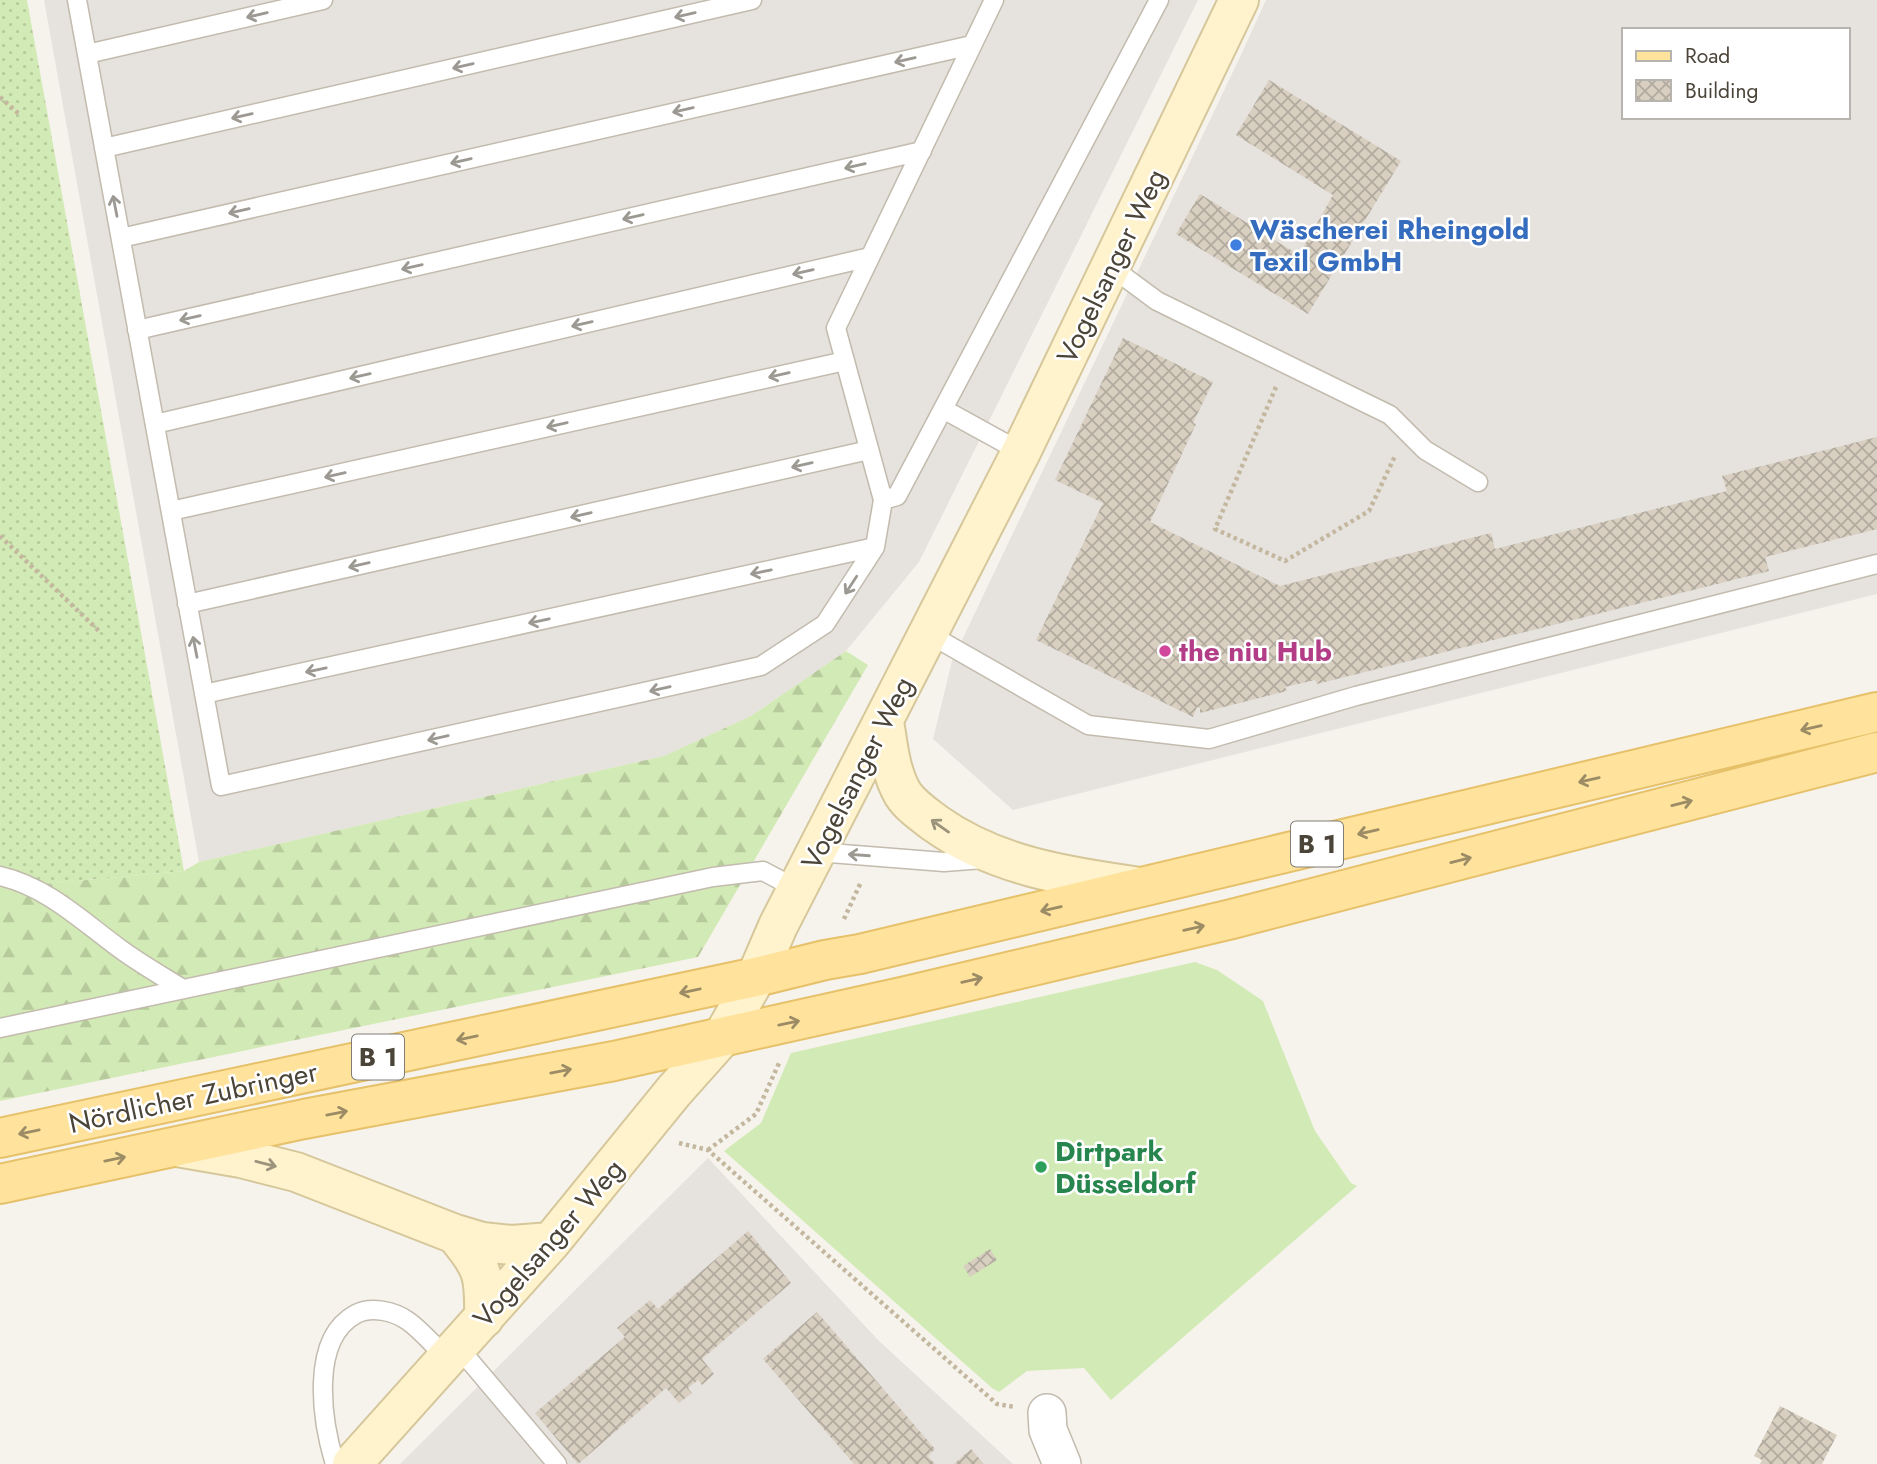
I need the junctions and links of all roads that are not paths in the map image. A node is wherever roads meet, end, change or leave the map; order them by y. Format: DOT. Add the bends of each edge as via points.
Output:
graph roads {
  1 [pos="77,0"];
  2 [pos="323,0"];
  3 [pos="752,0"];
  4 [pos="994,0"];
  5 [pos="1159,0"];
  6 [pos="1239,0"];
  7 [pos="971,45"];
  8 [pos="87,54"];
  9 [pos="104,148"];
  10 [pos="922,151"];
  11 [pos="121,238"];
  12 [pos="870,257"];
  13 [pos="1111,267"];
  14 [pos="137,330"];
  15 [pos="845,361"];
  16 [pos="943,409"];
  17 [pos="155,424"];
  18 [pos="869,450"];
  19 [pos="1021,452"];
  20 [pos="1478,482"];
  21 [pos="883,500"];
  22 [pos="171,512"];
  23 [pos="875,547"];
  24 [pos="1877,564"];
  25 [pos="187,604"];
  26 [pos="929,634"];
  27 [pos="204,694"];
  28 [pos="1877,712"];
  29 [pos="884,721"];
  30 [pos="1877,752"];
  31 [pos="817,852"];
  32 [pos="1000,857"];
  33 [pos="0,876"];
  34 [pos="1142,887"];
  35 [pos="797,889"];
  36 [pos="756,977"];
  37 [pos="183,989"];
  38 [pos="0,1028"];
  39 [pos="723,1037"];
  40 [pos="0,1138"];
  41 [pos="174,1147"];
  42 [pos="0,1184"];
  43 [pos="455,1234"];
  44 [pos="551,1242"];
  45 [pos="484,1318"];
  46 [pos="452,1352"];
  47 [pos="1047,1413"];
  48 [pos="335,1464"];
  49 [pos="352,1464"];
  50 [pos="557,1464"];
  51 [pos="1062,1464"];
  1 -- 8 [label="lane"];
  2 -- 8 [label="lane, one-way"];
  3 -- 9 [label="lane, one-way"];
  4 -- 7 [label="lane"];
  5 -- 16 [label="lane"];
  6 -- 13 [label="street, Vogelsanger Weg"];
  7 -- 10 [label="lane"];
  7 -- 11 [label="lane, one-way"];
  8 -- 9 [label="lane"];
  11 -- 9 [label="lane, one-way"];
  10 -- 12 [label="lane"];
  10 -- 14 [label="lane, one-way"];
  11 -- 14 [label="lane"];
  12 -- 15 [label="lane" via="836,327"];
  12 -- 17 [label="lane, one-way"];
  13 -- 19 [label="street, Vogelsanger Weg"];
  13 -- 20 [label="lane" via="1157,301 1390,415 1425,450"];
  14 -- 17 [label="lane"];
  15 -- 18 [label="lane"];
  15 -- 22 [label="lane, one-way"];
  16 -- 19 [label="lane"];
  16 -- 21 [label="lane" via="897,496"];
  17 -- 22 [label="lane"];
  18 -- 21 [label="lane"];
  18 -- 25 [label="lane, one-way"];
  19 -- 26 [label="street, Vogelsanger Weg"];
  21 -- 23 [label="lane"];
  22 -- 25 [label="lane"];
  23 -- 27 [label="lane, one-way"];
  23 -- 27 [label="lane, one-way" via="825,624 761,666 221,786"];
  24 -- 26 [label="lane" via="1356,696 1209,738 1088,725"];
  27 -- 25 [label="lane, one-way"];
  26 -- 29 [label="street, Vogelsanger Weg"];
  28 -- 34 [label="main road, B 1, one-way"];
  29 -- 31 [label="street, Vogelsanger Weg"];
  32 -- 29 [label="street, one-way" via="948,832 904,795 896,779"];
  39 -- 30 [label="main road, B 1, one-way" via="1219,922"];
  32 -- 31 [label="lane, one-way" via="944,862"];
  31 -- 35 [label="street, Vogelsanger Weg"];
  32 -- 34 [label="street" via="1045,871"];
  33 -- 37 [label="lane" via="64,905 121,950"];
  34 -- 36 [label="main road, B 1, one-way"];
  35 -- 36 [label="street, Vogelsanger Weg"];
  35 -- 37 [label="lane" via="763,871 713,877"];
  36 -- 39 [label="street, Vogelsanger Weg"];
  36 -- 40 [label="main road, Nördlicher Zubringer / B 1, one-way"];
  37 -- 38 [label="lane"];
  41 -- 39 [label="main road, Nördlicher Zubringer / B 1, one-way"];
  39 -- 44 [label="street, Vogelsanger Weg"];
  42 -- 41 [label="main road, Nördlicher Zubringer / B 1, one-way"];
  41 -- 43 [label="street, one-way" via="296,1172"];
  43 -- 44 [label="street" via="512,1245"];
  43 -- 45 [label="street" via="475,1258 485,1285"];
  44 -- 45 [label="street, Vogelsanger Weg"];
  45 -- 46 [label="street, Vogelsanger Weg"];
  46 -- 48 [label="lane" via="406,1320 384,1311 363,1311 350,1317 338,1329 325,1357 323,1403"];
  46 -- 49 [label="street, Vogelsanger Weg"];
  46 -- 50 [label="lane"];
  47 -- 51 [label="street" via="1048,1430"];
}
